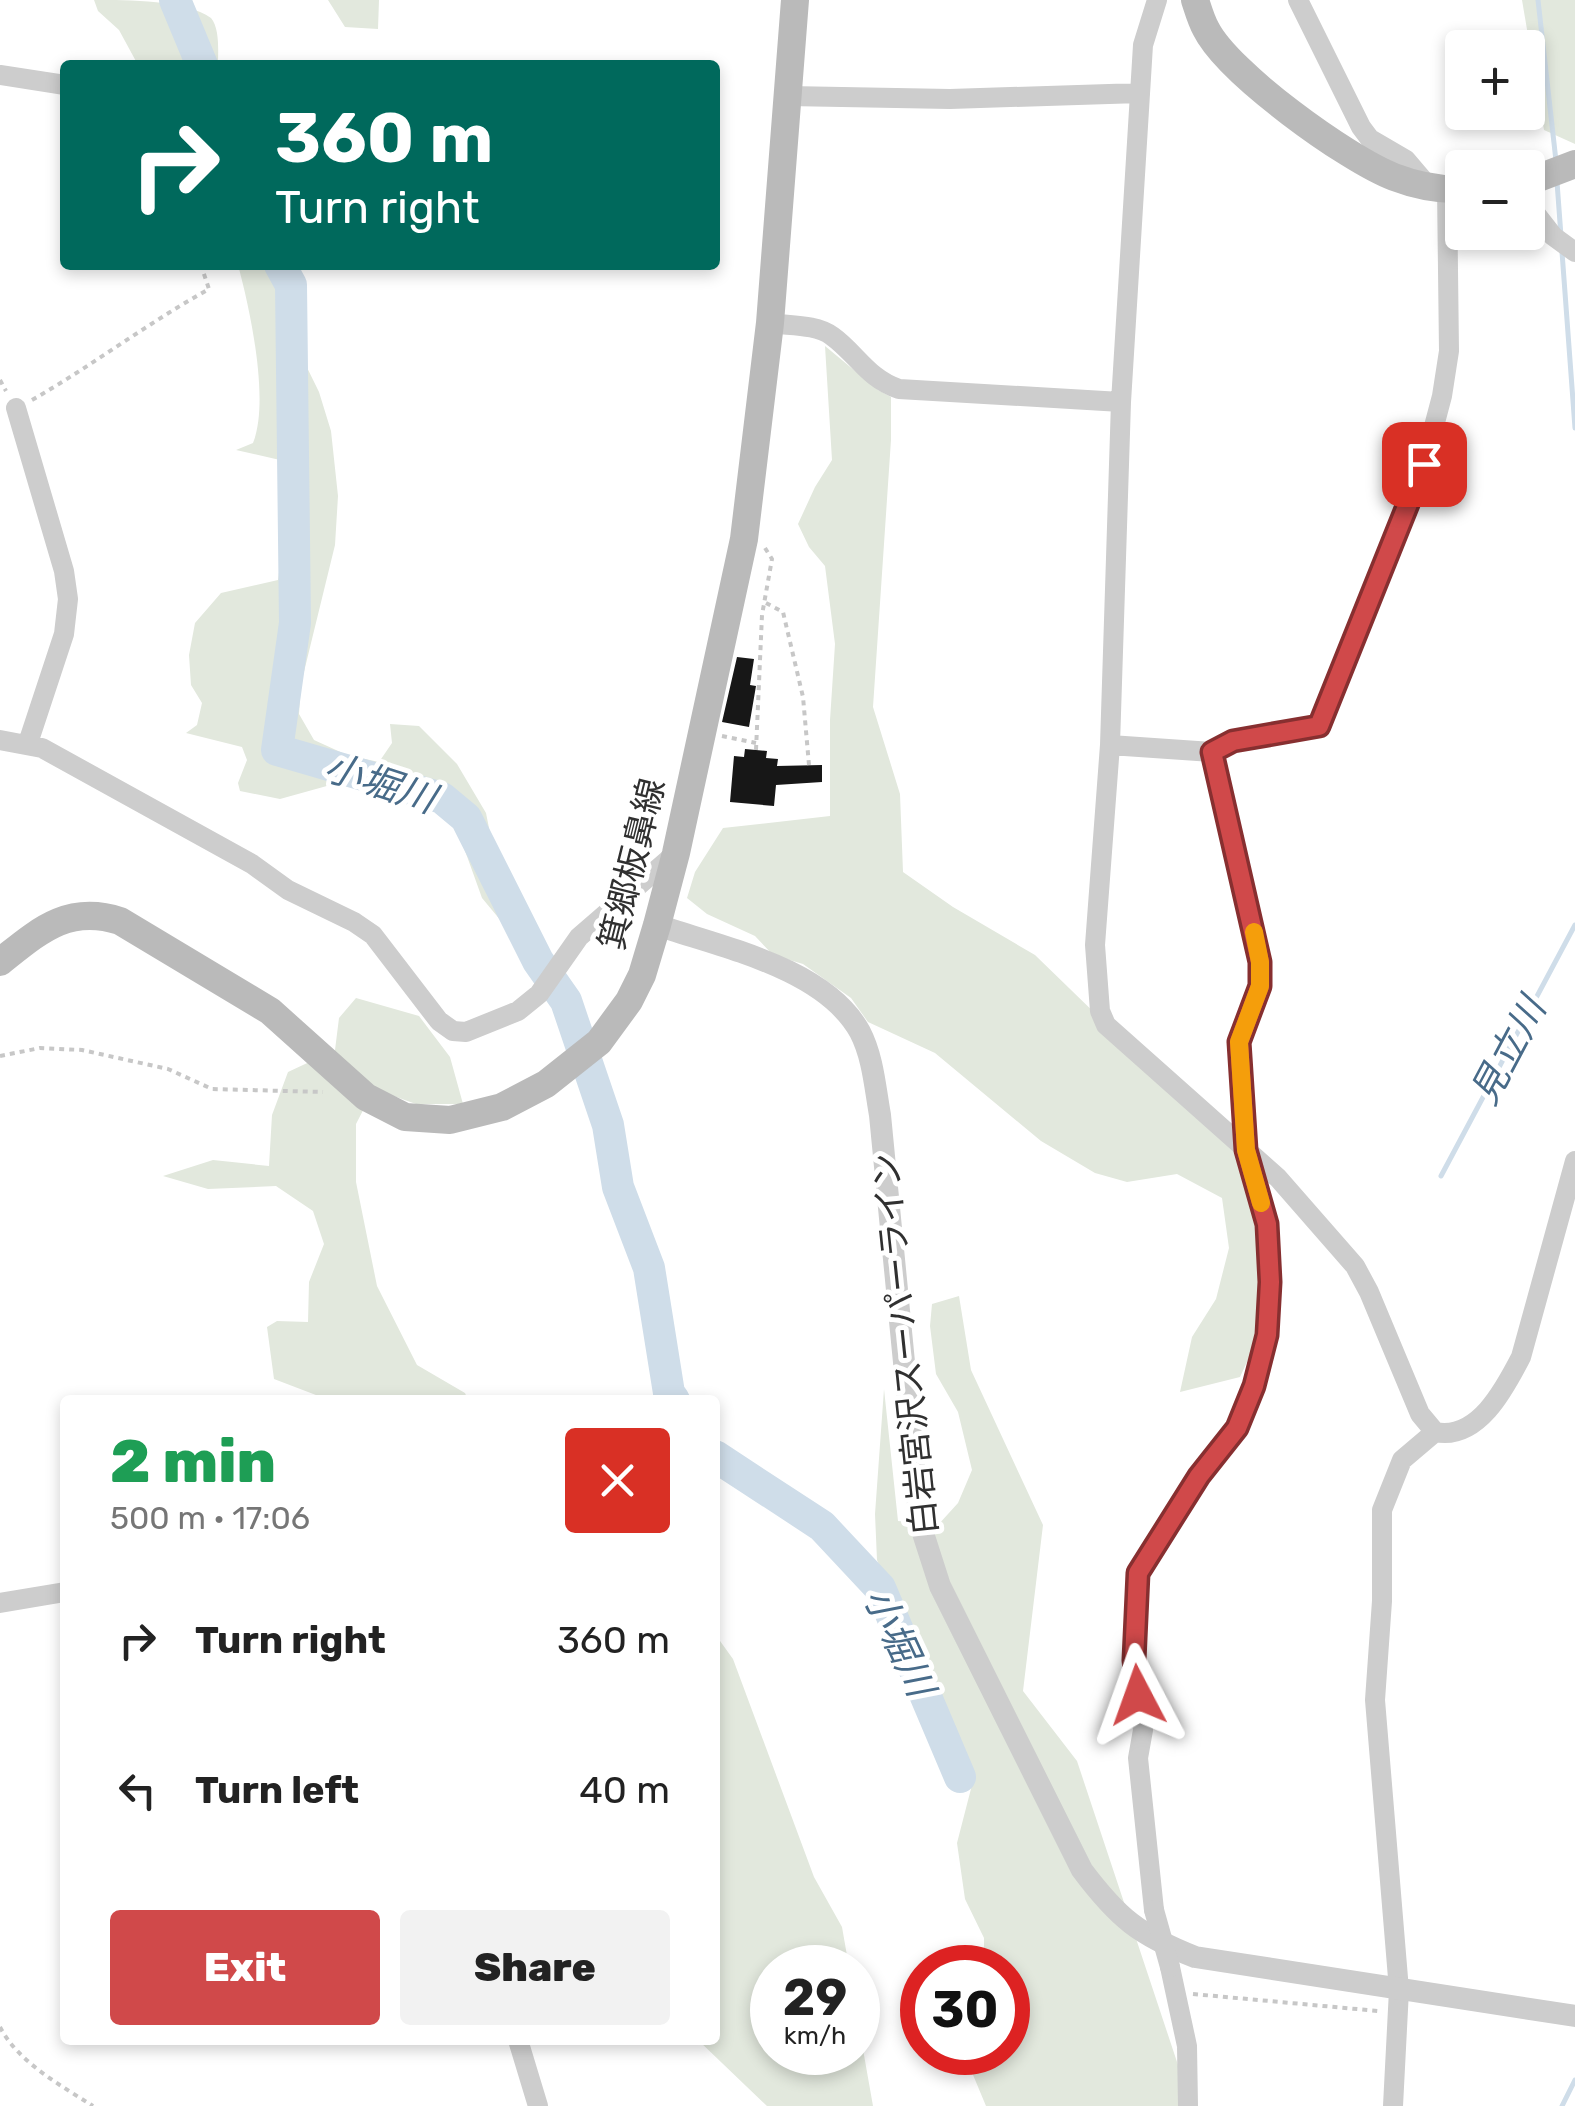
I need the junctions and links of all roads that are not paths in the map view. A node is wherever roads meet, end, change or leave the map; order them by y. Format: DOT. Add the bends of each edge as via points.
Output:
graph roads {
  1 [pos="796,0"];
  2 [pos="1157,0"];
  3 [pos="1195,0"];
  4 [pos="1298,0"];
  5 [pos="0,75"];
  6 [pos="60,84"];
  7 [pos="1140,94"];
  8 [pos="788,96"];
  9 [pos="1575,164"];
  10 [pos="1545,175"];
  11 [pos="1445,187"];
  12 [pos="1445,188"];
  13 [pos="1545,225"];
  14 [pos="1447,250"];
  15 [pos="1575,252"];
  16 [pos="770,324"];
  17 [pos="1121,402"];
  18 [pos="16,408"];
  19 [pos="0,740"];
  20 [pos="28,743"];
  21 [pos="1110,745"];
  22 [pos="1212,752"];
  23 [pos="676,852"];
  24 [pos="657,925"];
  25 [pos="0,962"];
  26 [pos="1246,1150"];
  27 [pos="1575,1160"];
  28 [pos="1436,1432"];
  29 [pos="60,1593"];
  30 [pos="0,1603"];
  31 [pos="1398,2002"];
  32 [pos="1574,2016"];
  33 [pos="520,2045"];
  34 [pos="538,2106"];
  35 [pos="1188,2106"];
  36 [pos="1392,2106"];
  1 -- 8 [label="main road, 箕郷板鼻線"];
  2 -- 7 [label="street" via="1143,45"];
  3 -- 12 [label="main road" via="1206,31 1252,81 1311,127 1392,176"];
  4 -- 11 [label="street" via="1360,127"];
  5 -- 6 [label="street"];
  7 -- 8 [label="street"];
  7 -- 17 [label="street"];
  8 -- 16 [label="main road, 箕郷板鼻線"];
  9 -- 10 [label="main road"];
  13 -- 15 [label="street"];
  14 -- 22 [label="street" via="1449,351 1424,464 1322,720 1315,729 1233,741"];
  16 -- 17 [label="street" via="831,335 881,383 898,389"];
  16 -- 23 [label="main road, 箕郷板鼻線" via="744,539"];
  17 -- 21 [label="street"];
  18 -- 20 [label="street" via="68,599 64,634"];
  19 -- 20 [label="street"];
  20 -- 23 [label="street" via="354,922 373,935 453,1031 518,1011 539,994 579,938"];
  21 -- 22 [label="street"];
  21 -- 26 [label="street" via="1095,945 1100,1011 1106,1025"];
  22 -- 26 [label="lane" via="1260,962 1260,986 1239,1042"];
  23 -- 24 [label="main road, 箕郷板鼻線"];
  24 -- 25 [label="main road, 箕郷板鼻線" via="642,975 599,1042 518,1098 436,1121 390,1111 270,1012 120,922 92,914 66,918"];
  24 -- 31 [label="street, 白岩宮沢スーパーライン" via="791,972 846,1011 860,1033 880,1115 921,1527 965,1642 1082,1870 1146,1937 1194,1957"];
  26 -- 28 [label="street" via="1354,1266 1420,1414"];
  26 -- 35 [label="street, bridge" via="1267,1224 1263,1352 1237,1428 1138,1573 1138,1758 1154,1910 1186,2046"];
  27 -- 28 [label="street" via="1521,1358 1476,1420 1459,1431"];
  28 -- 31 [label="street" via="1402,1460 1382,1510 1374,1700"];
  29 -- 30 [label="street"];
  31 -- 32 [label="street, 白岩宮沢スーパーライン"];
  31 -- 36 [label="street"];
  33 -- 34 [label="street"];
}
